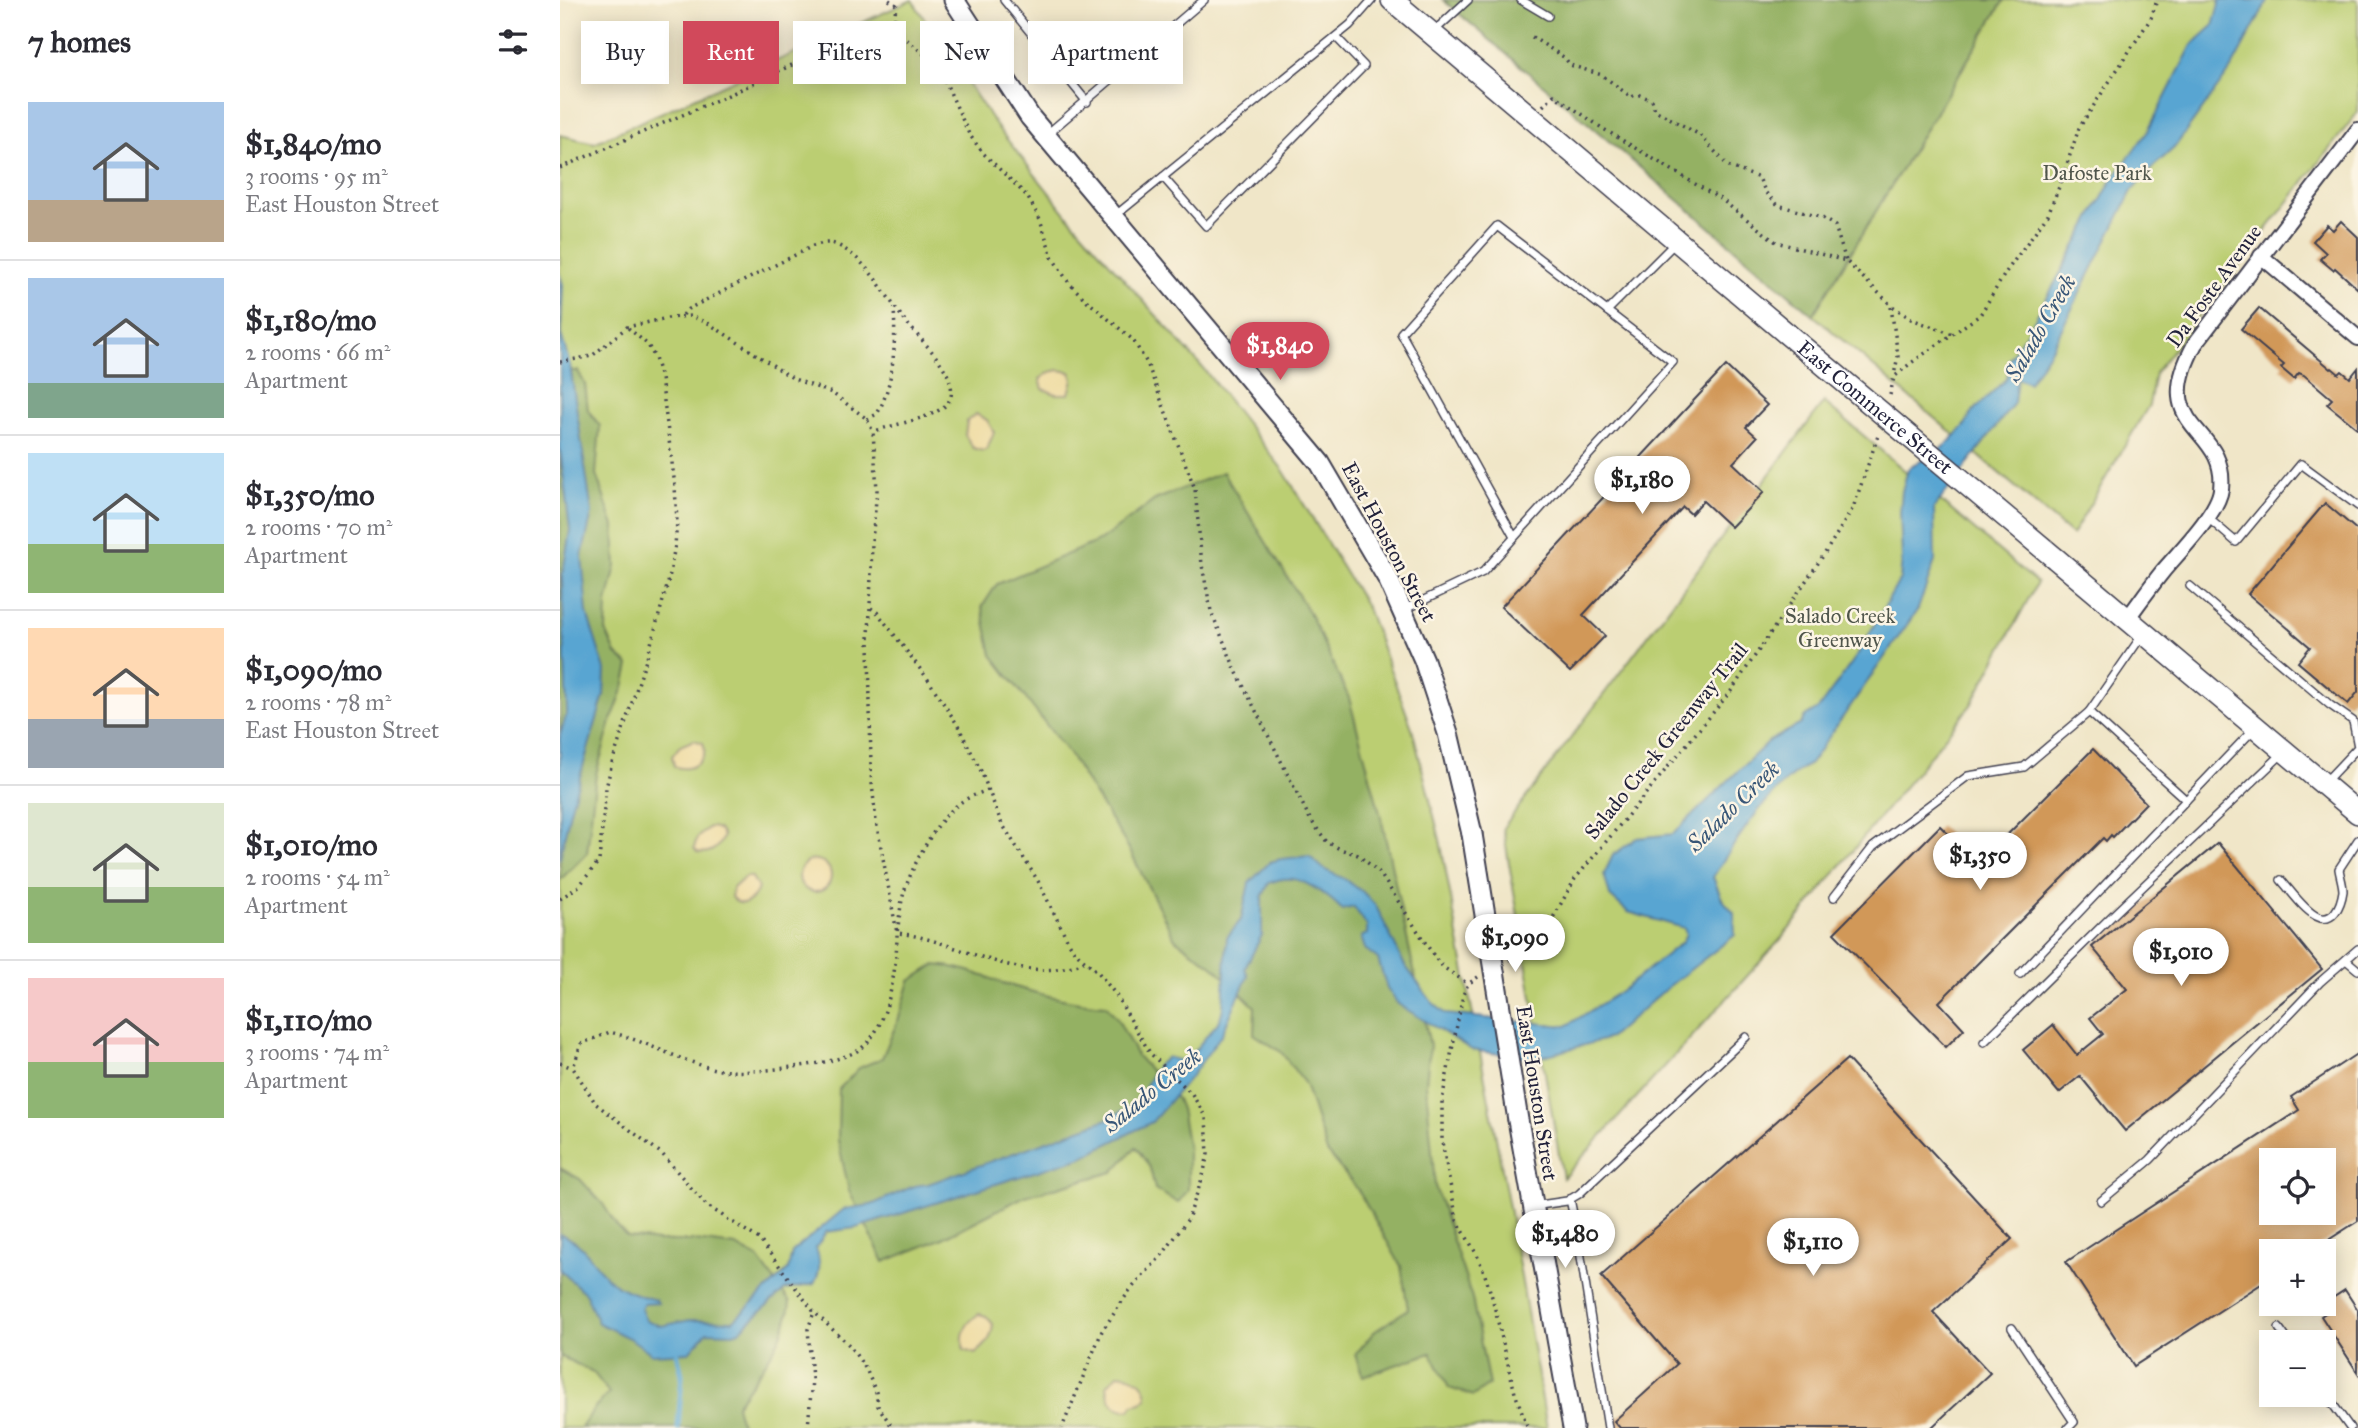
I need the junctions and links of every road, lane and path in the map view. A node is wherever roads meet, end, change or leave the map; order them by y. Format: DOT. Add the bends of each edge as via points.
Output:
graph roads {
  1 [pos="888,0"];
  2 [pos="954,0"];
  3 [pos="1003,0"];
  4 [pos="1204,0"];
  5 [pos="1372,0"];
  6 [pos="1392,0"];
  7 [pos="1468,0"];
  8 [pos="1521,0"];
  9 [pos="2157,0"];
  10 [pos="897,2"];
  11 [pos="1548,16"];
  12 [pos="894,21"];
  13 [pos="1432,33"];
  14 [pos="1336,37"];
  15 [pos="1532,37"];
  16 [pos="906,39"];
  17 [pos="793,64"];
  18 [pos="1087,102"];
  19 [pos="1531,117"];
  20 [pos="2358,130"];
  21 [pos="1046,136"];
  22 [pos="560,168"];
  23 [pos="1163,177"];
  24 [pos="1113,218"];
  25 [pos="1677,241"];
  26 [pos="2261,256"];
  27 [pos="1846,261"];
  28 [pos="1891,305"];
  29 [pos="894,306"];
  30 [pos="1607,311"];
  31 [pos="682,317"];
  32 [pos="627,327"];
  33 [pos="1953,334"];
  34 [pos="2358,338"];
  35 [pos="560,362"];
  36 [pos="1894,377"];
  37 [pos="1888,400"];
  38 [pos="867,419"];
  39 [pos="1883,422"];
  40 [pos="873,432"];
  41 [pos="2358,506"];
  42 [pos="2207,517"];
  43 [pos="1514,537"];
  44 [pos="2190,586"];
  45 [pos="870,607"];
  46 [pos="1402,611"];
  47 [pos="2127,619"];
  48 [pos="2144,633"];
  49 [pos="2088,712"];
  50 [pos="2256,727"];
  51 [pos="2285,751"];
  52 [pos="2323,784"];
  53 [pos="988,790"];
  54 [pos="2186,800"];
  55 [pos="2358,813"];
  56 [pos="2358,840"];
  57 [pos="2281,880"];
  58 [pos="1834,897"];
  59 [pos="560,899"];
  60 [pos="897,933"];
  61 [pos="2358,949"];
  62 [pos="2346,960"];
  63 [pos="1084,962"];
  64 [pos="1501,964"];
  65 [pos="2358,970"];
  66 [pos="2020,974"];
  67 [pos="1480,976"];
  68 [pos="1468,984"];
  69 [pos="1746,1037"];
  70 [pos="1984,1042"];
  71 [pos="560,1063"];
  72 [pos="573,1068"];
  73 [pos="1570,1199"];
  74 [pos="2101,1200"];
  75 [pos="1533,1206"];
  76 [pos="814,1312"];
  77 [pos="2012,1328"];
  78 [pos="2335,1407"];
  79 [pos="808,1428"];
  80 [pos="893,1428"];
  81 [pos="1062,1428"];
  82 [pos="1528,1428"];
  83 [pos="1573,1428"];
  84 [pos="1608,1428"];
  85 [pos="2068,1428"];
  86 [pos="2350,1428"];
  1 -- 10 [label="path"];
  2 -- 21 [label="main road, East Houston Street"];
  3 -- 18 [label="lane"];
  4 -- 18 [label="lane"];
  5 -- 14 [label="lane"];
  6 -- 13 [label="main road, East Commerce Street"];
  7 -- 13 [label="lane"];
  8 -- 11 [label="lane"];
  9 -- 33 [label="path" via="2151,18 2079,128 2048,214 1980,315"];
  10 -- 12 [label="path"];
  13 -- 19 [label="main road, East Commerce Street"];
  14 -- 23 [label="lane"];
  14 -- 23 [label="lane" via="1364,66 1206,226"];
  15 -- 27 [label="path" via="1570,65 1609,80 1631,97 1637,94 1652,100 1655,110 1700,135 1728,166 1759,178 1778,205 1835,226"];
  16 -- 68 [label="path" via="945,81 982,153 1027,196 1052,257 1069,283 1133,340 1147,363 1195,489 1211,611 1310,819 1327,842 1358,855 1379,872 1436,959"];
  17 -- 22 [label="path"];
  18 -- 21 [label="lane"];
  19 -- 25 [label="main road, East Commerce Street"];
  19 -- 27 [label="path" via="1554,95 1722,200 1776,242"];
  20 -- 26 [label="street, Da Foste Avenue"];
  21 -- 24 [label="main road, East Houston Street"];
  23 -- 24 [label="lane"];
  24 -- 46 [label="main road, East Houston Street" via="1320,463"];
  25 -- 30 [label="lane"];
  25 -- 47 [label="main road, East Commerce Street, bridge"];
  26 -- 34 [label="street"];
  26 -- 42 [label="street, Da Foste Avenue" via="2195,344 2179,379 2183,411 2212,449 2220,471 2221,491"];
  27 -- 28 [label="path"];
  28 -- 33 [label="path" via="1911,319"];
  28 -- 36 [label="path" via="1898,356"];
  29 -- 31 [label="path" via="863,265 841,247 822,243 688,309"];
  29 -- 38 [label="path" via="887,390 877,414"];
  29 -- 40 [label="path" via="941,365 952,389 951,398 938,412"];
  30 -- 43 [label="lane" via="1673,362"];
  30 -- 43 [label="lane" via="1497,226 1401,333"];
  31 -- 32 [label="path"];
  31 -- 38 [label="path" via="708,323 794,379 832,393"];
  32 -- 35 [label="path" via="592,356"];
  32 -- 59 [label="path" via="648,345 661,378 675,486 676,545 649,651 612,763 599,861 579,886"];
  33 -- 36 [label="path"];
  36 -- 37 [label="path"];
  38 -- 40 [label="path"];
  39 -- 64 [label="path, Salado Creek Greenway Trail" via="1853,508 1731,691 1575,879 1546,930"];
  40 -- 45 [label="path" via="877,490"];
  41 -- 42 [label="lane" via="2301,464 2236,542"];
  42 -- 47 [label="street, Da Foste Avenue"];
  43 -- 46 [label="lane" via="1483,572"];
  44 -- 52 [label="lane" via="2353,721 2358,747"];
  45 -- 53 [label="path" via="945,703"];
  45 -- 60 [label="path" via="871,775"];
  46 -- 75 [label="main road, East Houston Street, bridge" via="1448,733 1472,834"];
  47 -- 48 [label="main road, East Commerce Street"];
  48 -- 49 [label="lane"];
  48 -- 50 [label="main road, East Commerce Street"];
  49 -- 54 [label="lane"];
  49 -- 58 [label="lane" via="2024,767 1968,776 1873,847"];
  50 -- 51 [label="main road, East Commerce Street"];
  50 -- 54 [label="lane"];
  51 -- 52 [label="main road, East Commerce Street"];
  51 -- 70 [label="lane"];
  52 -- 55 [label="main road, East Commerce Street"];
  53 -- 60 [label="path" via="962,801 934,833 909,879"];
  53 -- 63 [label="path" via="1001,822"];
  54 -- 66 [label="lane"];
  56 -- 57 [label="lane" via="2339,869 2343,889 2339,908 2331,917 2314,915"];
  60 -- 63 [label="path" via="1020,968 1068,968"];
  60 -- 72 [label="path" via="883,1015 859,1050 810,1065 749,1072 713,1069 610,1032 581,1044"];
  61 -- 62 [label="lane"];
  62 -- 65 [label="lane"];
  62 -- 74 [label="lane" via="2150,1160"];
  63 -- 81 [label="path" via="1116,995 1150,1053 1192,1094 1206,1118 1208,1154 1188,1219 1102,1331"];
  67 -- 68 [label="path"];
  68 -- 82 [label="path" via="1442,1100 1441,1127 1454,1210 1484,1272"];
  69 -- 73 [label="lane"];
  71 -- 72 [label="path"];
  72 -- 76 [label="path" via="596,1104 662,1154 706,1205 759,1239"];
  73 -- 75 [label="lane"];
  73 -- 84 [label="lane"];
  75 -- 83 [label="main road, East Houston Street"];
  76 -- 79 [label="path" via="808,1329 812,1379"];
  76 -- 80 [label="path" via="849,1345 866,1369 878,1406"];
  77 -- 85 [label="lane" via="2074,1422"];
  78 -- 86 [label="lane"];
}
